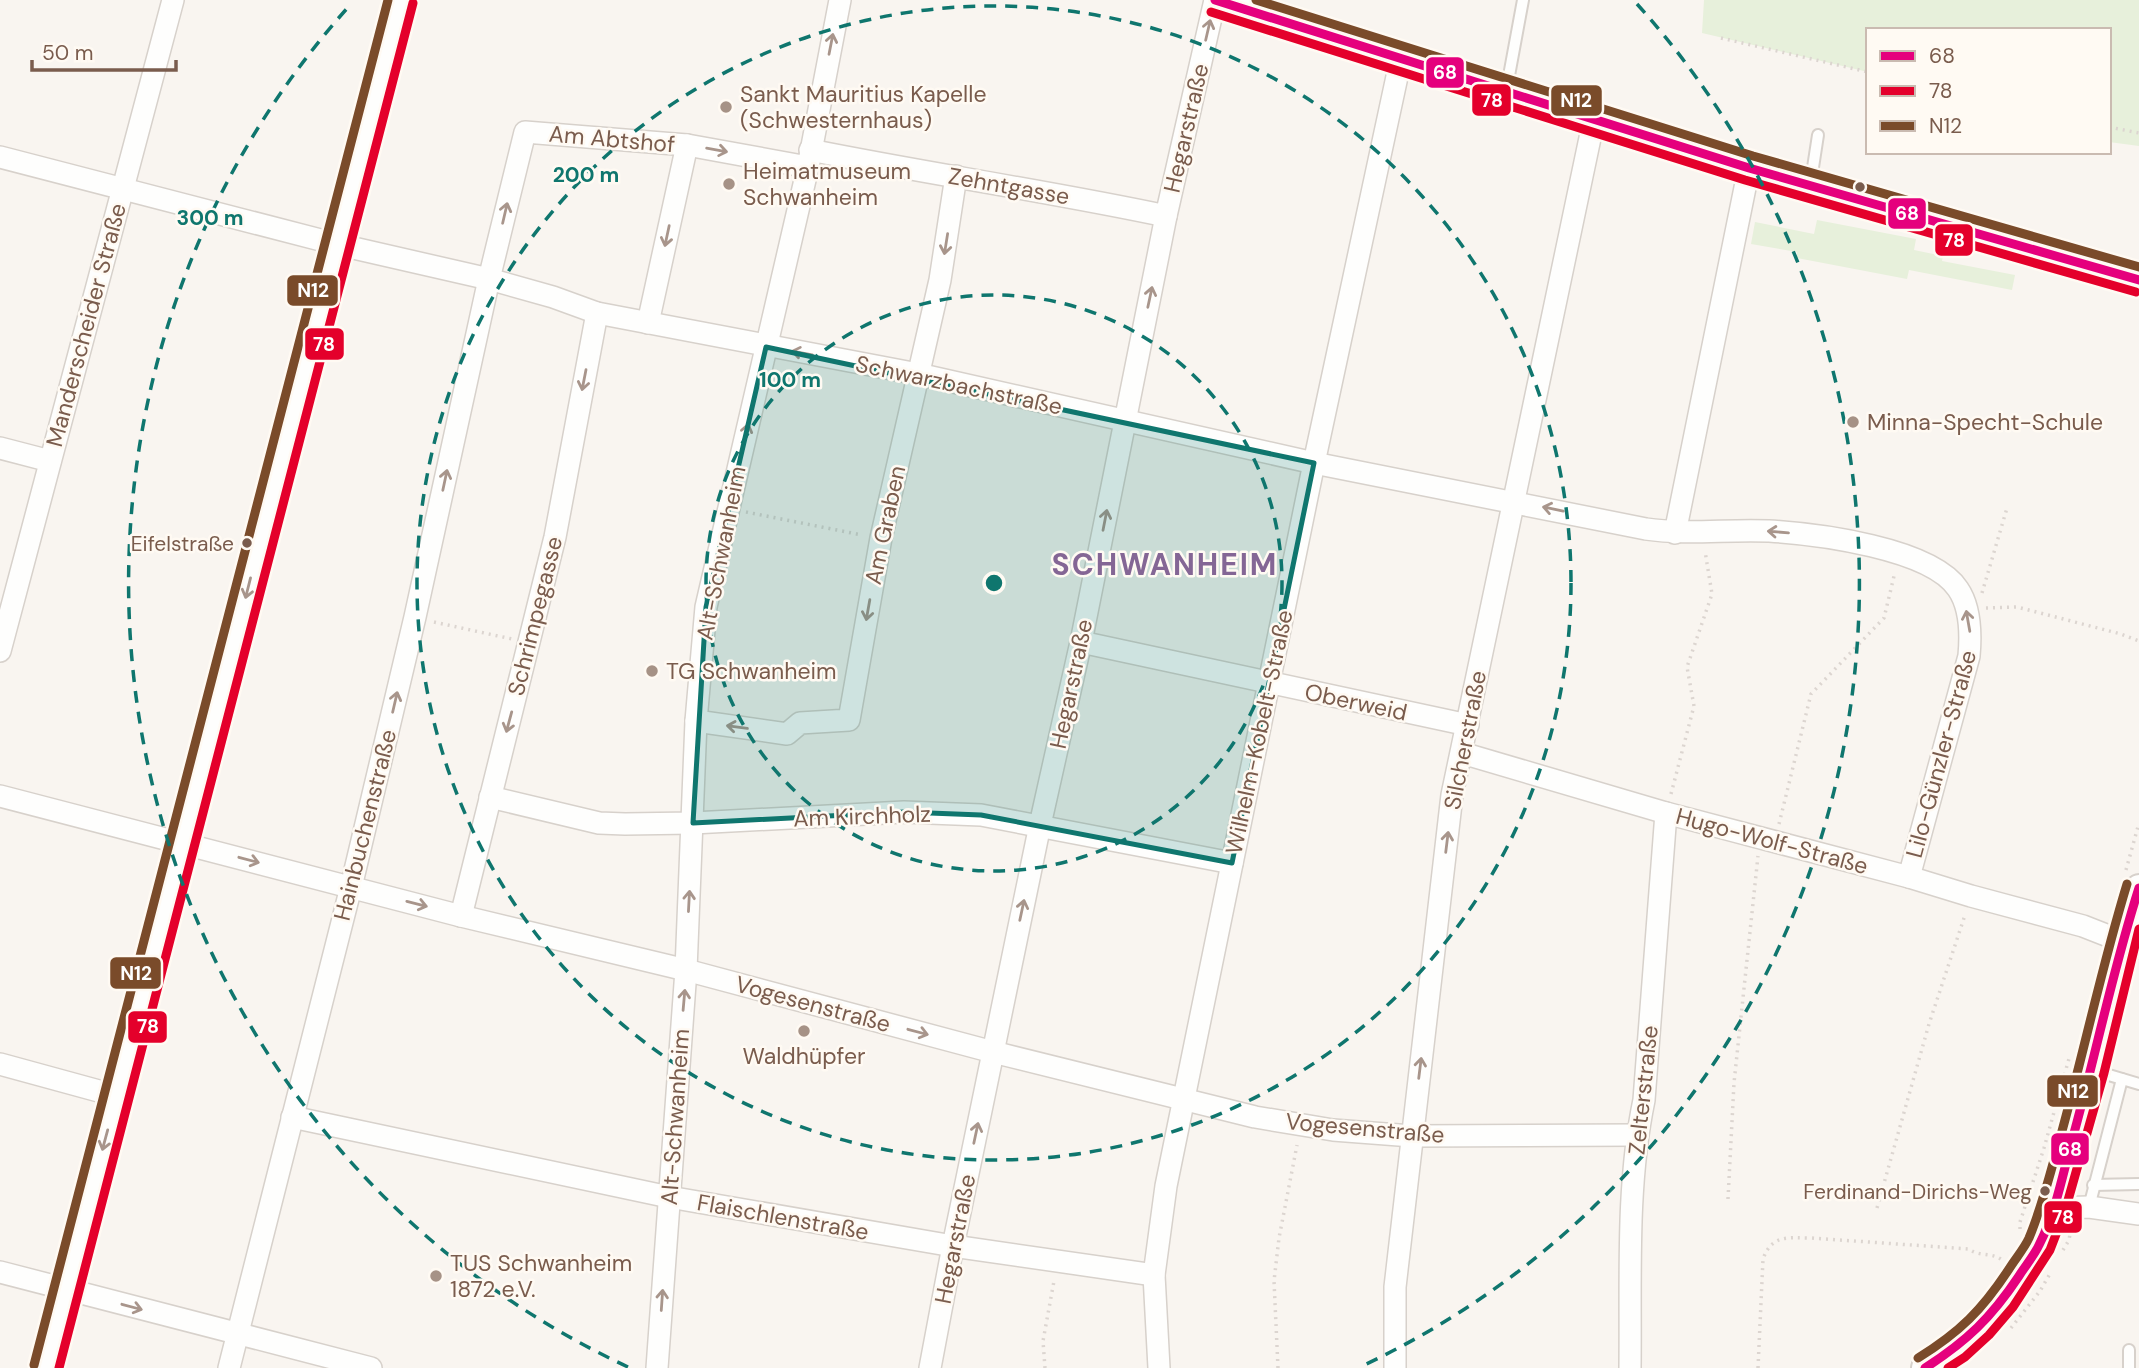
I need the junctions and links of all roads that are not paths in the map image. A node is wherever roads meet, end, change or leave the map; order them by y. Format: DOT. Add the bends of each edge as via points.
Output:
graph roads {
  1 [pos="173,0"];
  2 [pos="401,0"];
  3 [pos="840,0"];
  4 [pos="1215,0"];
  5 [pos="1523,0"];
  6 [pos="1401,58"];
  7 [pos="1506,92"];
  8 [pos="1594,120"];
  9 [pos="1818,135"];
  10 [pos="687,145"];
  11 [pos="0,157"];
  12 [pos="809,158"];
  13 [pos="1749,168"];
  14 [pos="956,176"];
  15 [pos="122,187"];
  16 [pos="1810,187"];
  17 [pos="1166,216"];
  18 [pos="336,244"];
  19 [pos="489,279"];
  20 [pos="2139,280"];
  21 [pos="597,313"];
  22 [pos="648,323"];
  23 [pos="766,346"];
  24 [pos="918,374"];
  25 [pos="1125,420"];
  26 [pos="0,448"];
  27 [pos="50,461"];
  28 [pos="1314,463"];
  29 [pos="1514,501"];
  30 [pos="1675,533"];
  31 [pos="1081,642"];
  32 [pos="0,651"];
  33 [pos="1268,684"];
  34 [pos="695,721"];
  35 [pos="1468,724"];
  36 [pos="1462,753"];
  37 [pos="0,796"];
  38 [pos="490,797"];
  39 [pos="1666,813"];
  40 [pos="693,823"];
  41 [pos="1040,825"];
  42 [pos="183,843"];
  43 [pos="1232,863"];
  44 [pos="1909,877"];
  45 [pos="351,887"];
  46 [pos="2139,888"];
  47 [pos="461,916"];
  48 [pos="2131,945"];
  49 [pos="687,970"];
  50 [pos="993,1052"];
  51 [pos="0,1064"];
  52 [pos="2092,1070"];
  53 [pos="2122,1079"];
  54 [pos="2139,1084"];
  55 [pos="117,1096"];
  56 [pos="1184,1101"];
  57 [pos="292,1117"];
  58 [pos="1637,1135"];
  59 [pos="1412,1136"];
  60 [pos="2139,1184"];
  61 [pos="2094,1185"];
  62 [pos="669,1197"];
  63 [pos="2089,1207"];
  64 [pos="2053,1208"];
  65 [pos="2139,1214"];
  66 [pos="953,1246"];
  67 [pos="0,1272"];
  68 [pos="1154,1275"];
  69 [pos="66,1289"];
  70 [pos="238,1335"];
  71 [pos="2129,1350"];
  72 [pos="46,1368"];
  73 [pos="229,1368"];
  74 [pos="371,1368"];
  75 [pos="657,1368"];
  76 [pos="930,1368"];
  77 [pos="1159,1368"];
  78 [pos="1395,1368"];
  79 [pos="1630,1368"];
  80 [pos="1925,1368"];
  81 [pos="2129,1368"];
  1 -- 15 [label="street, Manderscheider Straße"];
  2 -- 18 [label="street"];
  12 -- 3 [label="street, Alt-Schwanheim, one-way"];
  4 -- 6 [label="street"];
  17 -- 4 [label="street, Hegarstraße, one-way"];
  5 -- 7 [label="lane"];
  6 -- 7 [label="street"];
  6 -- 28 [label="street, Wilhelm-Kobelt-Straße"];
  7 -- 8 [label="street"];
  8 -- 13 [label="street"];
  8 -- 29 [label="street, Silcherstraße"];
  9 -- 16 [label="lane"];
  10 -- 12 [label="street, Am Abtshof, one-way"];
  19 -- 10 [label="street, Am Abtshof, one-way" via="525,132"];
  10 -- 22 [label="street, one-way"];
  11 -- 15 [label="street, Schwarzbachstraße"];
  12 -- 14 [label="street, Zehntgasse"];
  12 -- 23 [label="street, Alt-Schwanheim"];
  13 -- 16 [label="street"];
  13 -- 30 [label="street"];
  14 -- 17 [label="street, Zehntgasse"];
  14 -- 24 [label="street, Am Graben, one-way" via="940,281"];
  15 -- 18 [label="street, Schwarzbachstraße"];
  15 -- 27 [label="street, Manderscheider Straße"];
  16 -- 20 [label="street"];
  25 -- 17 [label="street, Hegarstraße, one-way"];
  18 -- 19 [label="street, Schwarzbachstraße"];
  18 -- 42 [label="street, one-way"];
  19 -- 21 [label="street, Schwarzbachstraße"];
  45 -- 19 [label="street, Hainbuchenstraße, one-way"];
  21 -- 22 [label="street, Schwarzbachstraße"];
  21 -- 38 [label="street, Schrimpegasse, one-way" via="555,537"];
  22 -- 23 [label="street, Schwarzbachstraße"];
  24 -- 23 [label="street, Schwarzbachstraße, one-way"];
  34 -- 23 [label="street, Alt-Schwanheim, one-way" via="706,607"];
  24 -- 25 [label="street, Schwarzbachstraße"];
  24 -- 34 [label="street, Am Graben, one-way" via="881,538 849,720 800,723 787,734"];
  25 -- 28 [label="street, Schwarzbachstraße"];
  31 -- 25 [label="street, Hegarstraße, one-way"];
  26 -- 27 [label="street"];
  27 -- 32 [label="street, Manderscheider Straße"];
  28 -- 29 [label="street, Schwarzbachstraße"];
  28 -- 33 [label="street, Wilhelm-Kobelt-Straße"];
  30 -- 29 [label="street, Lilo-Günzler-Straße, one-way"];
  29 -- 35 [label="street, Silcherstraße"];
  44 -- 30 [label="street, Lilo-Günzler-Straße, one-way" via="1969,656 1974,610 1947,576 1900,553 1770,531"];
  31 -- 33 [label="street, Oberweid"];
  31 -- 41 [label="street, Hegarstraße"];
  33 -- 35 [label="street, Oberweid"];
  33 -- 43 [label="street, Wilhelm-Kobelt-Straße"];
  34 -- 40 [label="street, Alt-Schwanheim"];
  35 -- 36 [label="street, Silcherstraße"];
  36 -- 39 [label="street, Hugo-Wolf-Straße"];
  59 -- 36 [label="street, Silcherstraße, one-way" via="1452,795"];
  37 -- 42 [label="street, Vogesenstraße"];
  38 -- 40 [label="street, Am Kirchholz" via="599,823"];
  38 -- 47 [label="street, Schrimpegasse"];
  39 -- 44 [label="street, Hugo-Wolf-Straße"];
  39 -- 58 [label="street, Zelterstraße" via="1644,1100"];
  40 -- 41 [label="street, Am Kirchholz" via="904,812 981,815"];
  49 -- 40 [label="street, Alt-Schwanheim, one-way"];
  41 -- 43 [label="street, Am Kirchholz"];
  50 -- 41 [label="street, Hegarstraße, one-way"];
  42 -- 45 [label="street, Vogesenstraße, one-way"];
  42 -- 55 [label="street"];
  43 -- 56 [label="street, Wilhelm-Kobelt-Straße"];
  44 -- 48 [label="street, Hugo-Wolf-Straße" via="2082,926"];
  45 -- 47 [label="street, Vogesenstraße, one-way"];
  45 -- 57 [label="street, Hainbuchenstraße"];
  46 -- 48 [label="street"];
  47 -- 49 [label="street, Vogesenstraße"];
  48 -- 52 [label="street"];
  49 -- 50 [label="street, Vogesenstraße, one-way"];
  62 -- 49 [label="street, Alt-Schwanheim, one-way"];
  50 -- 56 [label="street, Vogesenstraße"];
  66 -- 50 [label="street, Hegarstraße, one-way"];
  51 -- 55 [label="street"];
  52 -- 53 [label="lane"];
  52 -- 64 [label="street"];
  53 -- 54 [label="lane"];
  53 -- 61 [label="lane"];
  55 -- 69 [label="street, one-way"];
  56 -- 59 [label="street, Vogesenstraße" via="1301,1126"];
  56 -- 68 [label="street, Wilhelm-Kobelt-Straße"];
  57 -- 62 [label="street, Flaischlenstraße"];
  57 -- 70 [label="street, Hainbuchenstraße"];
  58 -- 59 [label="street, Vogesenstraße"];
  58 -- 79 [label="street, Zelterstraße"];
  59 -- 78 [label="street, Silcherstraße" via="1395,1287"];
  60 -- 61 [label="lane"];
  61 -- 63 [label="lane"];
  62 -- 66 [label="street, Flaischlenstraße"];
  75 -- 62 [label="street, Alt-Schwanheim, one-way"];
  63 -- 64 [label="street"];
  63 -- 65 [label="street"];
  64 -- 80 [label="street" via="2039,1246 1980,1327"];
  66 -- 68 [label="street, Flaischlenstraße"];
  66 -- 76 [label="street, Hegarstraße"];
  67 -- 69 [label="street"];
  68 -- 77 [label="street, Wilhelm-Kobelt-Straße"];
  69 -- 70 [label="street, one-way"];
  69 -- 72 [label="street"];
  70 -- 73 [label="street, Hainbuchenstraße"];
  70 -- 74 [label="street"];
  71 -- 81 [label="lane"];
}
